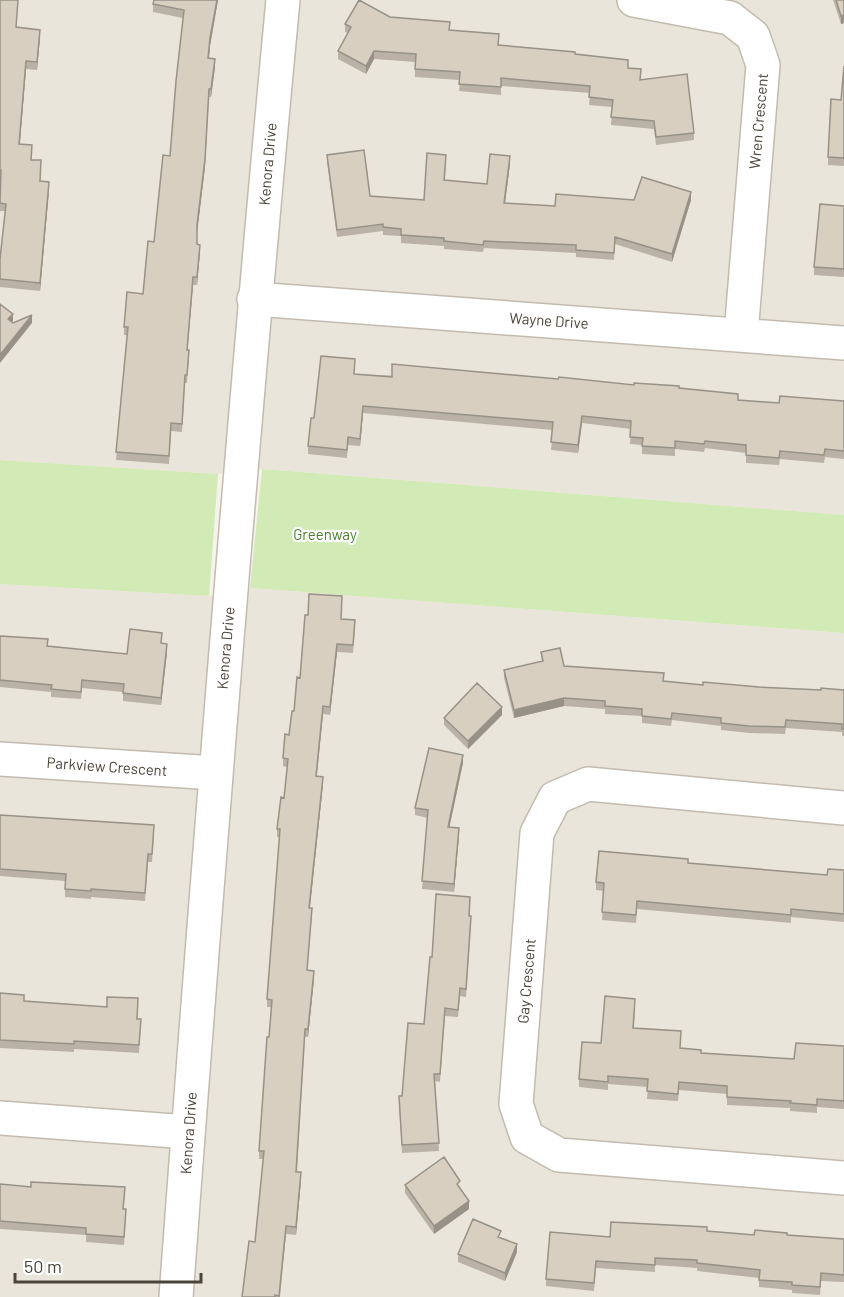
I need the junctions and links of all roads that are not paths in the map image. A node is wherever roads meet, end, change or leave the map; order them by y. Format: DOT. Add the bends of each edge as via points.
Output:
graph roads {
  1 [pos="283,0"];
  2 [pos="634,0"];
  3 [pos="254,299"];
  4 [pos="741,334"];
  5 [pos="844,343"];
  6 [pos="0,759"];
  7 [pos="215,774"];
  8 [pos="844,808"];
  9 [pos="0,1118"];
  10 [pos="188,1132"];
  11 [pos="844,1178"];
  12 [pos="176,1297"];
  1 -- 3 [label="street, Kenora Drive"];
  2 -- 4 [label="street, Wren Crescent" via="730,18 753,36 760,55"];
  3 -- 4 [label="street, Wayne Drive"];
  3 -- 7 [label="street, Kenora Drive"];
  4 -- 5 [label="street, Wayne Drive"];
  6 -- 7 [label="street, Parkview Crescent"];
  7 -- 10 [label="street, Kenora Drive"];
  8 -- 11 [label="street, Gay Crescent" via="588,784 555,798 537,833 516,1104 527,1137 559,1155"];
  9 -- 10 [label="street"];
  10 -- 12 [label="street, Kenora Drive"];
}
